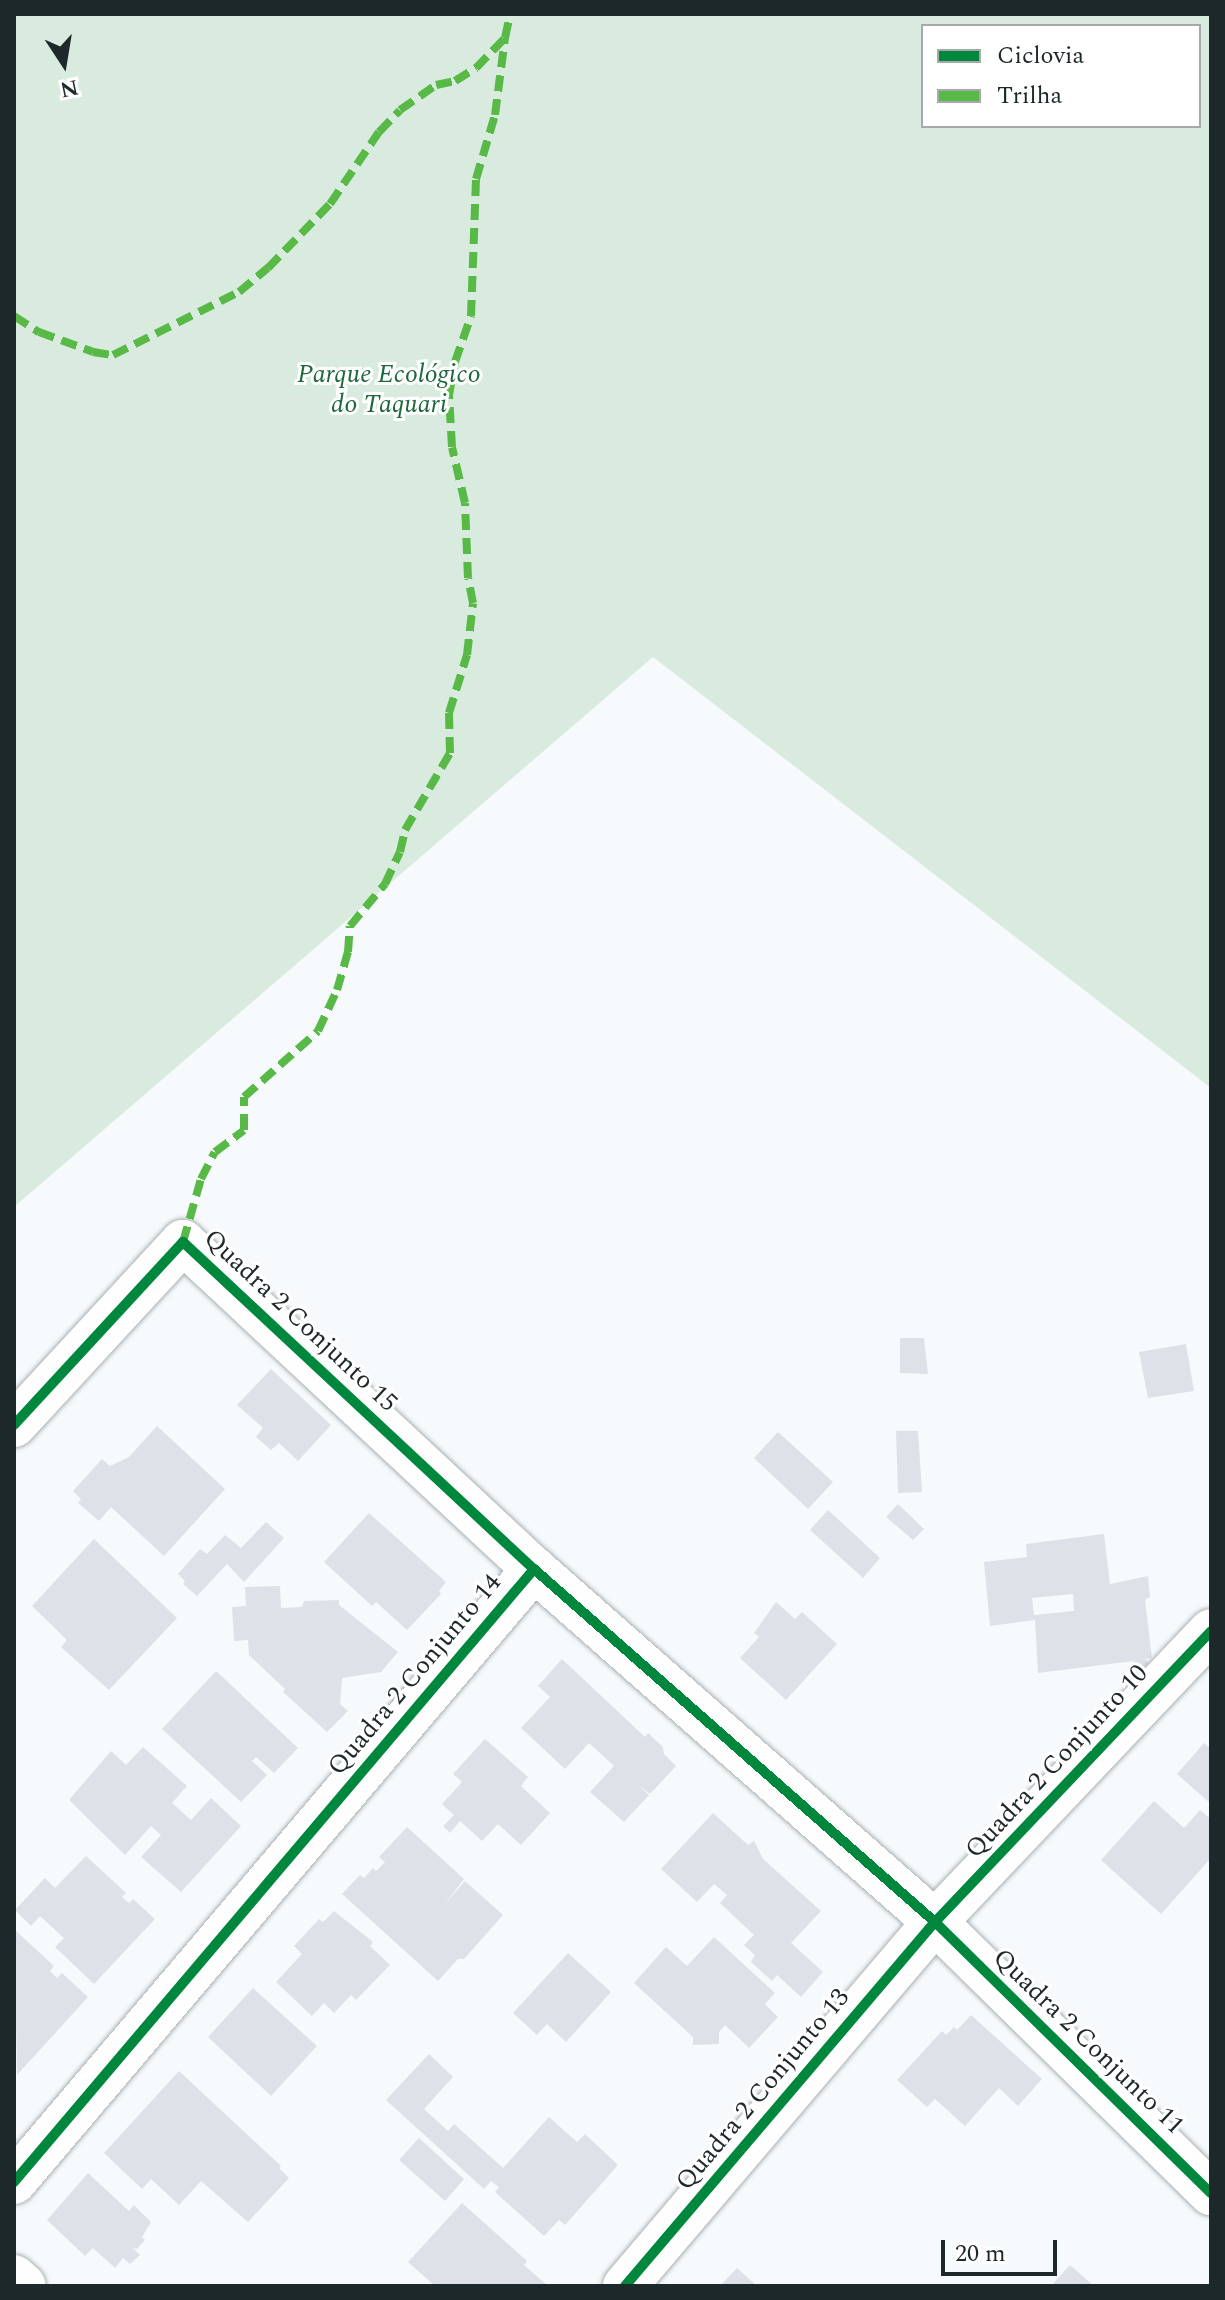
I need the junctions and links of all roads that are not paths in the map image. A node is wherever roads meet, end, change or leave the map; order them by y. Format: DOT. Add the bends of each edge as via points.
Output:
graph roads {
  1 [pos="14,1425"];
  2 [pos="534,1569"];
  3 [pos="1211,1631"];
  4 [pos="935,1922"];
  5 [pos="14,2182"];
  6 [pos="1211,2193"];
  7 [pos="14,2277"];
  8 [pos="24,2286"];
  9 [pos="625,2286"];
  1 -- 2 [label="street, Quadra 2 Conjunto 15" via="183,1242"];
  2 -- 4 [label="street, Quadra 2 Conjunto 14"];
  2 -- 5 [label="street, Quadra 2 Conjunto 14"];
  3 -- 4 [label="street, Quadra 2 Conjunto 10"];
  4 -- 6 [label="street, Quadra 2 Conjunto 11"];
  4 -- 9 [label="street, Quadra 2 Conjunto 13"];
  7 -- 8 [label="street"];
}
